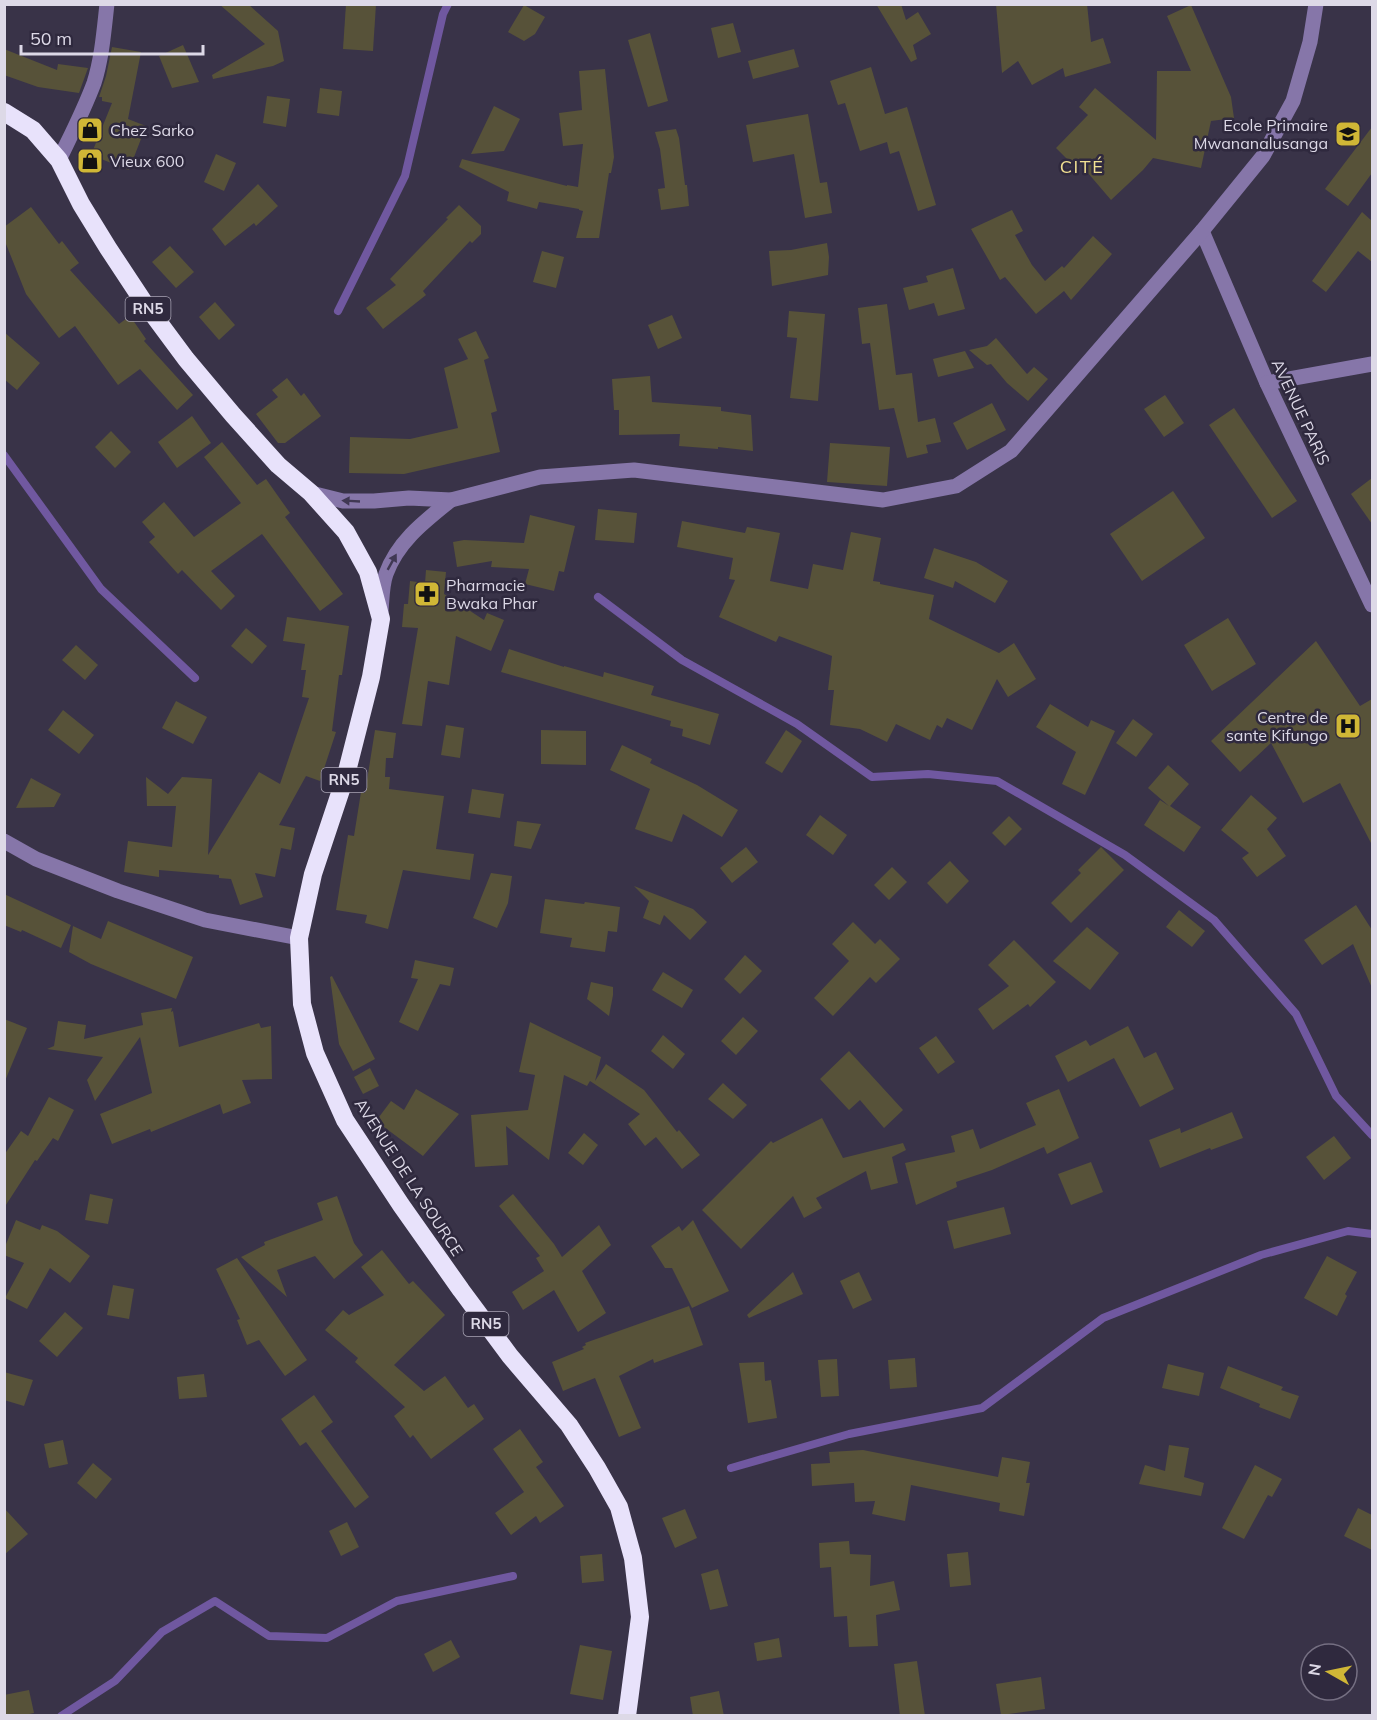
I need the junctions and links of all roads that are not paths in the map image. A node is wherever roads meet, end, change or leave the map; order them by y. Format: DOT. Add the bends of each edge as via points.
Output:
graph roads {
  1 [pos="107,4"];
  2 [pos="1316,4"];
  3 [pos="4,112"];
  4 [pos="59,160"];
  5 [pos="1202,231"];
  6 [pos="1372,364"];
  7 [pos="1267,383"];
  8 [pos="312,493"];
  9 [pos="451,500"];
  10 [pos="1372,605"];
  11 [pos="381,619"];
  12 [pos="4,841"];
  13 [pos="299,938"];
  14 [pos="627,1716"];
  1 -- 4 [label="street" via="94,82"];
  2 -- 5 [label="street" via="1293,101 1263,156"];
  3 -- 4 [label="highway, RN5" via="33,130"];
  4 -- 8 [label="highway, RN5" via="108,248 186,359 278,465"];
  5 -- 7 [label="street, AVENUE PARIS"];
  5 -- 9 [label="street" via="1011,451 956,486 883,500 634,470 540,477"];
  6 -- 7 [label="street"];
  7 -- 10 [label="street, AVENUE PARIS"];
  9 -- 8 [label="street, one-way" via="343,501"];
  8 -- 11 [label="highway, AVENUE DE LA SOURCE / RN5" via="346,532 368,572"];
  11 -- 9 [label="street, one-way" via="385,575 402,544"];
  11 -- 13 [label="highway, AVENUE DE LA SOURCE / RN5" via="346,775 313,874"];
  12 -- 13 [label="street" via="36,859 205,920"];
  13 -- 14 [label="highway, AVENUE DE LA SOURCE / RN5" via="302,1004 315,1053 345,1120 468,1299 569,1425 619,1507 633,1558 640,1617"];
}
